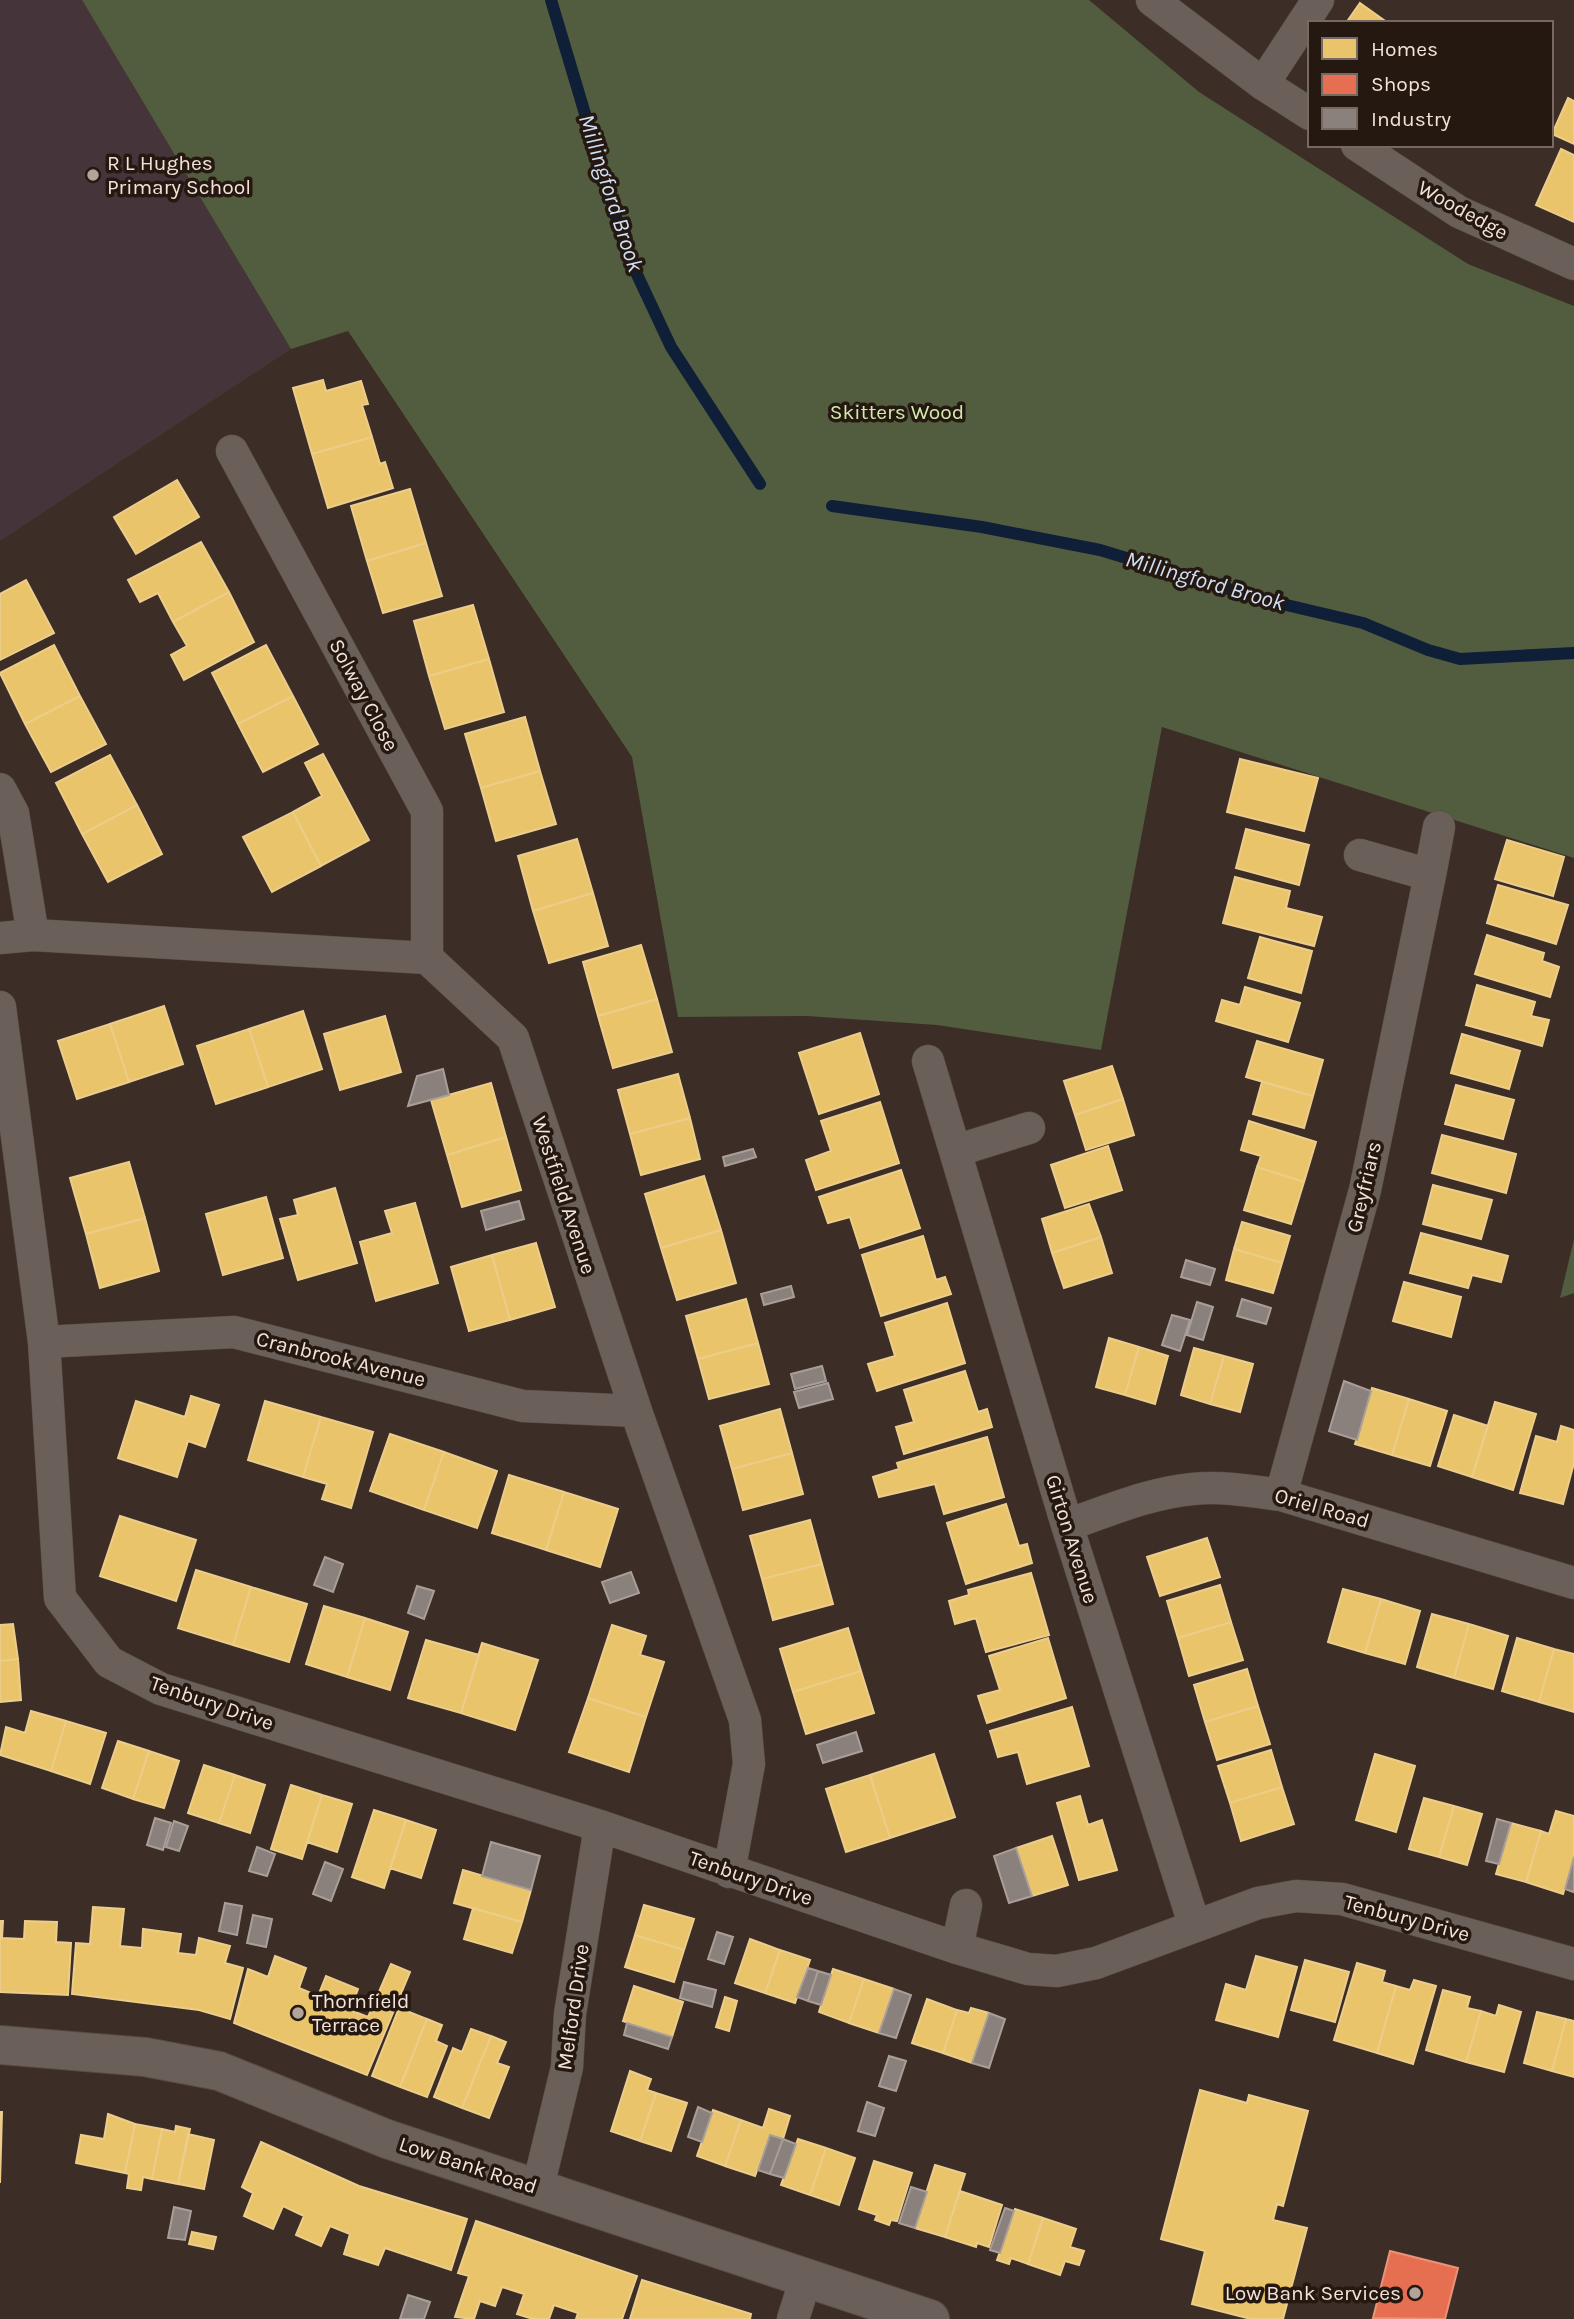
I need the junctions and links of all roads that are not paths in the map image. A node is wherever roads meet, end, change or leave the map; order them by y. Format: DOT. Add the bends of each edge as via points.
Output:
graph roads {
  1 [pos="1152,0"];
  2 [pos="1318,0"];
  3 [pos="1263,84"];
  4 [pos="1308,113"];
  5 [pos="1360,147"];
  6 [pos="1574,264"];
  7 [pos="232,450"];
  8 [pos="0,789"];
  9 [pos="1439,827"];
  10 [pos="1360,855"];
  11 [pos="1430,875"];
  12 [pos="33,935"];
  13 [pos="0,938"];
  14 [pos="426,958"];
  15 [pos="0,1007"];
  16 [pos="928,1061"];
  17 [pos="1029,1128"];
  18 [pos="955,1151"];
  19 [pos="44,1342"];
  20 [pos="636,1412"];
  21 [pos="1280,1495"];
  22 [pos="1067,1525"];
  23 [pos="1574,1583"];
  24 [pos="600,1826"];
  25 [pos="729,1872"];
  26 [pos="965,1905"];
  27 [pos="1194,1924"];
  28 [pos="957,1948"];
  29 [pos="1574,1964"];
  30 [pos="0,2045"];
  31 [pos="538,2187"];
  32 [pos="806,2278"];
  33 [pos="793,2319"];
  34 [pos="930,2319"];
  1 -- 3 [label="street"];
  2 -- 3 [label="street"];
  3 -- 4 [label="street"];
  5 -- 6 [label="street, Woodedge" via="1459,212"];
  7 -- 14 [label="street, Solway Close" via="427,811"];
  8 -- 12 [label="street" via="13,813"];
  9 -- 11 [label="street, Greyfriars"];
  10 -- 11 [label="street"];
  11 -- 21 [label="street, Greyfriars" via="1366,1190"];
  12 -- 13 [label="street"];
  12 -- 14 [label="street"];
  14 -- 20 [label="street, Westfield Avenue" via="513,1038"];
  15 -- 19 [label="street, Tenbury Drive"];
  16 -- 18 [label="street, Girton Avenue"];
  17 -- 18 [label="street"];
  18 -- 22 [label="street, Girton Avenue"];
  19 -- 20 [label="street, Cranbrook Avenue" via="234,1332 523,1406"];
  19 -- 24 [label="street, Tenbury Drive" via="60,1598 109,1661 161,1689"];
  20 -- 25 [label="street, Westfield Avenue" via="745,1720 749,1764"];
  21 -- 22 [label="street, Oriel Road" via="1233,1488 1194,1489 1152,1497"];
  21 -- 23 [label="street, Oriel Road"];
  22 -- 27 [label="street, Girton Avenue"];
  24 -- 25 [label="street, Tenbury Drive"];
  24 -- 31 [label="street, Melford Drive" via="566,2067"];
  25 -- 28 [label="street, Tenbury Drive"];
  26 -- 28 [label="street"];
  27 -- 28 [label="street, Tenbury Drive" via="1096,1963 1057,1971 1028,1969"];
  27 -- 29 [label="street, Tenbury Drive" via="1296,1896 1342,1899"];
  30 -- 31 [label="street, Low Bank Road" via="145,2057 219,2071 387,2139"];
  31 -- 32 [label="street, Low Bank Road"];
  32 -- 33 [label="street"];
  32 -- 34 [label="street, Low Bank Road"];
}
